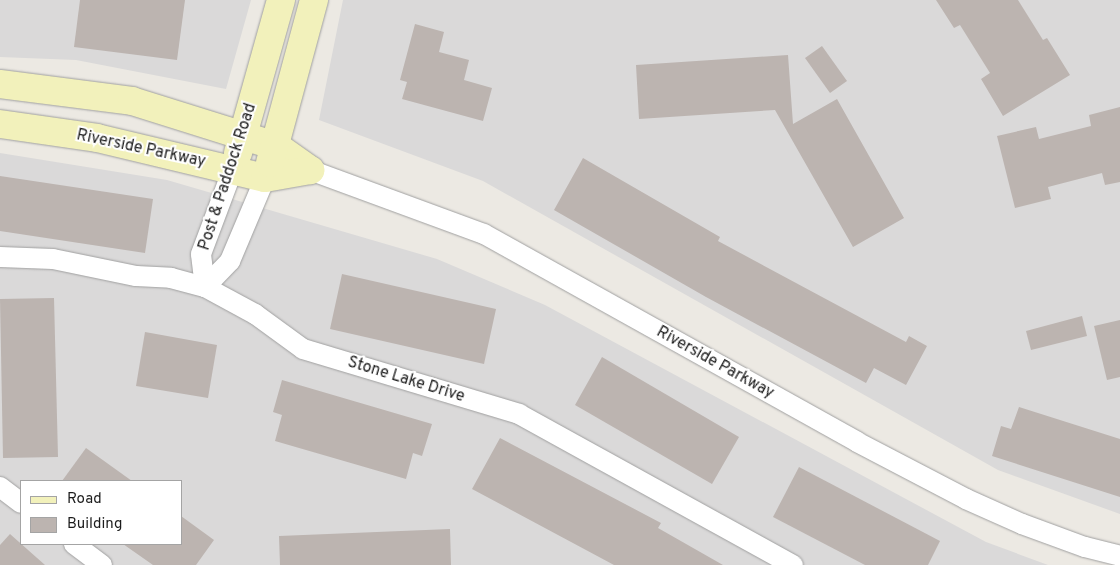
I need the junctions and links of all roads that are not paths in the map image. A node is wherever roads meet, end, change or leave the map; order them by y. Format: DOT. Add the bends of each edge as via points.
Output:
graph roads {
  1 [pos="280,0"];
  2 [pos="314,0"];
  3 [pos="0,84"];
  4 [pos="0,124"];
  5 [pos="244,136"];
  6 [pos="276,146"];
  7 [pos="233,169"];
  8 [pos="310,170"];
  9 [pos="264,178"];
  10 [pos="0,256"];
  11 [pos="205,287"];
  12 [pos="0,488"];
  13 [pos="20,502"];
  14 [pos="75,545"];
  15 [pos="1120,556"];
  16 [pos="102,565"];
  17 [pos="794,565"];
  1 -- 5 [label="street, Post & Paddock Road"];
  2 -- 6 [label="street, Post & Paddock Road"];
  3 -- 5 [label="street, Riverside Parkway" via="132,101"];
  4 -- 7 [label="street, Riverside Parkway" via="97,138"];
  5 -- 6 [label="street, Riverside Parkway"];
  5 -- 7 [label="street, Post & Paddock Road"];
  6 -- 8 [label="street, Riverside Parkway"];
  6 -- 9 [label="street, Post & Paddock Road"];
  7 -- 9 [label="street, Riverside Parkway"];
  7 -- 11 [label="street, Post & Paddock Road" via="201,254"];
  8 -- 9 [label="street, Riverside Parkway"];
  8 -- 15 [label="street, Riverside Parkway" via="484,234 857,442 966,499 1022,524"];
  9 -- 11 [label="street, Post & Paddock Road" via="230,261"];
  10 -- 11 [label="street, Stone Lake Drive" via="53,260 136,276 171,278"];
  11 -- 17 [label="street, Stone Lake Drive" via="255,314 303,349 519,414"];
  12 -- 13 [label="street"];
  14 -- 16 [label="street"];
}
